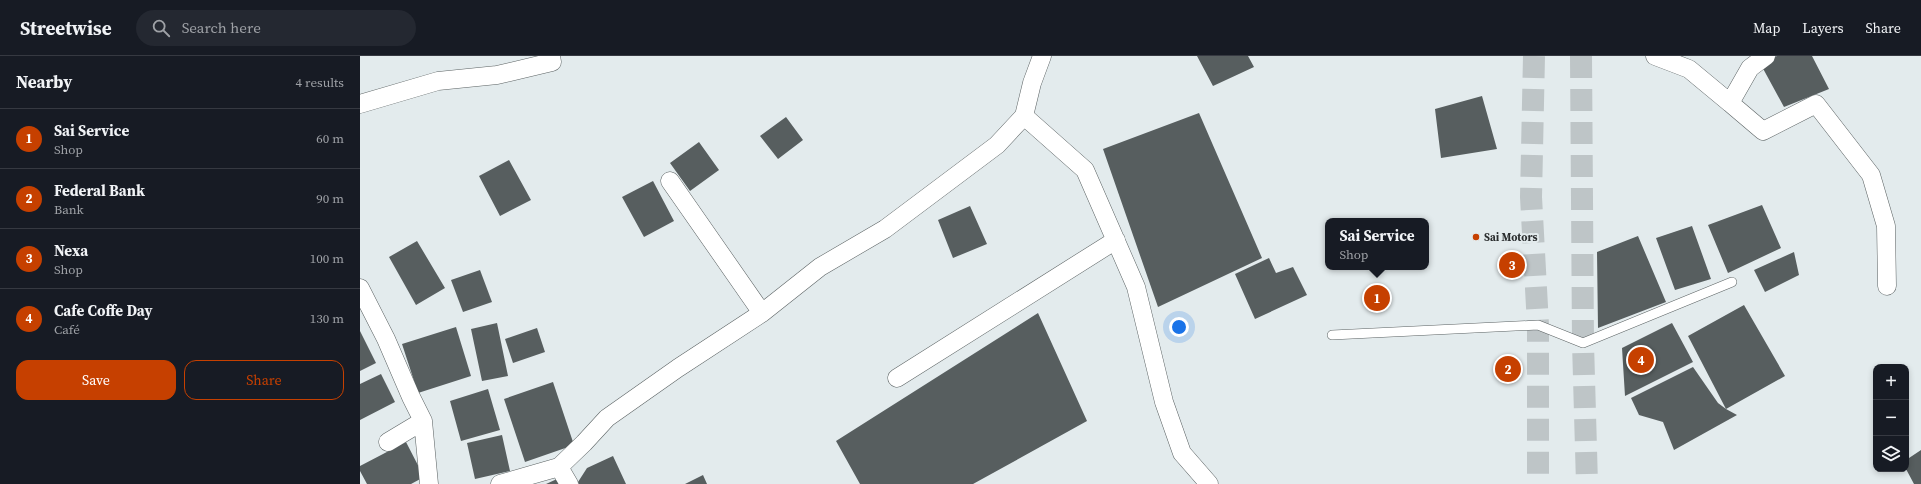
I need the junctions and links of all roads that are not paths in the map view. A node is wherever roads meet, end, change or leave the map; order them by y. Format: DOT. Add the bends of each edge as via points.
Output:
graph roads {
  1 [pos="551,56"];
  2 [pos="1042,56"];
  3 [pos="1655,56"];
  4 [pos="1766,56"];
  5 [pos="1730,103"];
  6 [pos="360,104"];
  7 [pos="1024,116"];
  8 [pos="670,180"];
  9 [pos="1116,240"];
  10 [pos="1732,282"];
  11 [pos="1887,286"];
  12 [pos="360,288"];
  13 [pos="762,313"];
  14 [pos="1332,335"];
  15 [pos="897,378"];
  16 [pos="423,421"];
  17 [pos="388,442"];
  18 [pos="559,466"];
  19 [pos="428,484"];
  20 [pos="500,484"];
  21 [pos="569,484"];
  22 [pos="1209,484"];
  1 -- 6 [label="street" via="552,62 497,75 438,81"];
  2 -- 7 [label="street"];
  3 -- 5 [label="street" via="1689,69"];
  4 -- 5 [label="street" via="1750,68"];
  5 -- 11 [label="street" via="1763,131 1816,104 1871,175 1886,226"];
  7 -- 9 [label="street" via="1085,170"];
  7 -- 13 [label="street" via="997,146 950,182 885,229 820,267"];
  8 -- 13 [label="street"];
  9 -- 15 [label="street"];
  9 -- 22 [label="street" via="1136,287 1164,402 1182,453"];
  10 -- 14 [label="lane" via="1583,343 1538,325"];
  12 -- 16 [label="street"];
  13 -- 18 [label="street" via="607,418"];
  16 -- 17 [label="street"];
  16 -- 19 [label="street"];
  18 -- 20 [label="street"];
  18 -- 21 [label="street"];
}
